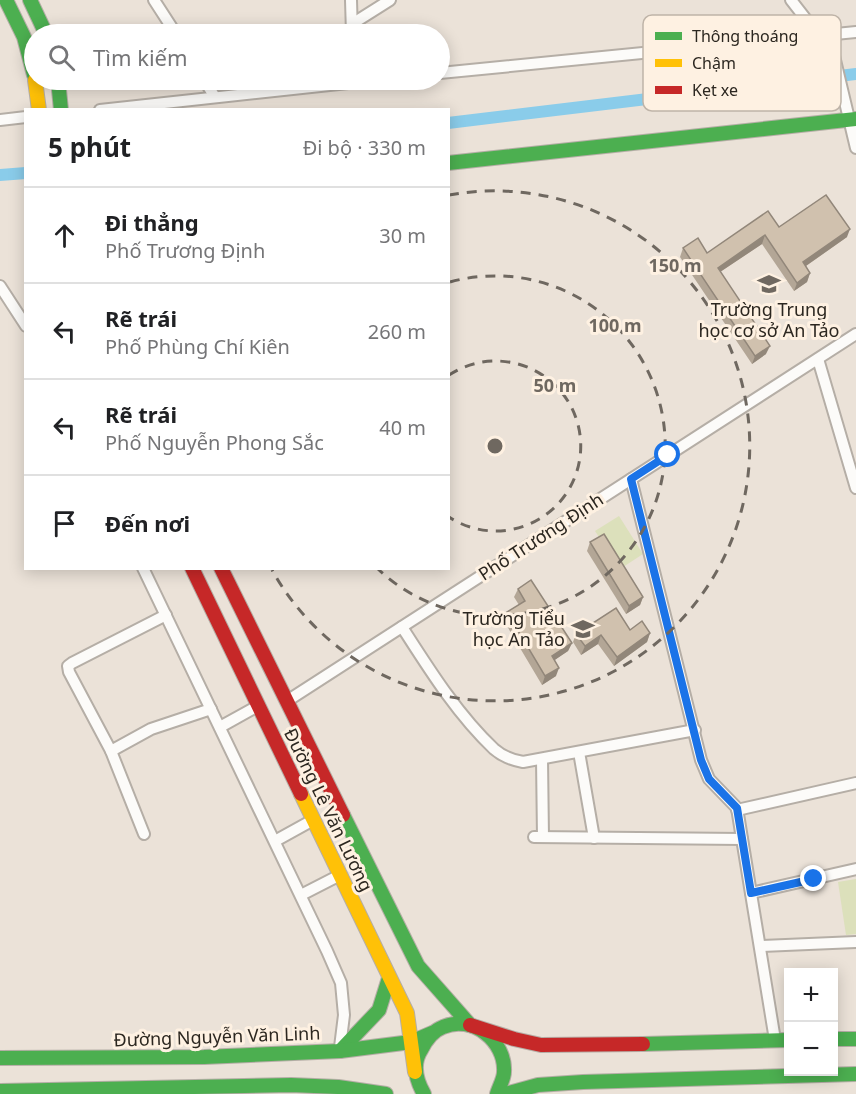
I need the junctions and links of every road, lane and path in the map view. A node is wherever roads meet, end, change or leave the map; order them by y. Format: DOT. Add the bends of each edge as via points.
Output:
graph roads {
  1 [pos="6,0"];
  2 [pos="30,0"];
  3 [pos="154,0"];
  4 [pos="351,0"];
  5 [pos="390,0"];
  6 [pos="791,0"];
  7 [pos="805,15"];
  8 [pos="41,24"];
  9 [pos="170,24"];
  10 [pos="352,24"];
  11 [pos="359,24"];
  12 [pos="856,32"];
  13 [pos="841,33"];
  14 [pos="24,37"];
  15 [pos="643,53"];
  16 [pos="450,72"];
  17 [pos="841,85"];
  18 [pos="37,90"];
  19 [pos="59,90"];
  20 [pos="210,90"];
  21 [pos="269,90"];
  22 [pos="215,97"];
  23 [pos="39,108"];
  24 [pos="61,108"];
  25 [pos="118,108"];
  26 [pos="24,117"];
  27 [pos="853,119"];
  28 [pos="0,120"];
  29 [pos="856,148"];
  30 [pos="450,163"];
  31 [pos="0,286"];
  32 [pos="24,323"];
  33 [pos="856,334"];
  34 [pos="818,359"];
  35 [pos="631,479"];
  36 [pos="856,488"];
  37 [pos="145,570"];
  38 [pos="193,570"];
  39 [pos="222,570"];
  40 [pos="166,615"];
  41 [pos="402,627"];
  42 [pos="287,701"];
  43 [pos="258,706"];
  44 [pos="211,709"];
  45 [pos="220,727"];
  46 [pos="695,730"];
  47 [pos="111,752"];
  48 [pos="579,752"];
  49 [pos="542,759"];
  50 [pos="856,783"];
  51 [pos="737,810"];
  52 [pos="313,820"];
  53 [pos="144,834"];
  54 [pos="594,838"];
  55 [pos="742,839"];
  56 [pos="275,841"];
  57 [pos="856,869"];
  58 [pos="340,875"];
  59 [pos="751,893"];
  60 [pos="301,895"];
  61 [pos="856,942"];
  62 [pos="760,946"];
  63 [pos="389,978"];
  64 [pos="470,1025"];
  65 [pos="432,1033"];
  66 [pos="838,1039"];
  67 [pos="856,1039"];
  68 [pos="782,1040"];
  69 [pos="411,1042"];
  70 [pos="340,1051"];
  71 [pos="0,1058"];
  72 [pos="416,1072"];
  73 [pos="856,1074"];
  74 [pos="575,1082"];
  75 [pos="0,1090"];
  76 [pos="292,1090"];
  77 [pos="503,1092"];
  78 [pos="386,1094"];
  79 [pos="424,1094"];
  80 [pos="558,1094"];
  1 -- 14 [label="main road"];
  2 -- 8 [label="main road"];
  3 -- 9 [label="street"];
  4 -- 10 [label="street"];
  5 -- 11 [label="street"];
  6 -- 7 [label="street"];
  12 -- 13 [label="street"];
  15 -- 16 [label="street"];
  17 -- 27 [label="street"];
  18 -- 23 [label="main road"];
  19 -- 24 [label="main road"];
  20 -- 22 [label="street"];
  21 -- 22 [label="street"];
  22 -- 25 [label="street"];
  26 -- 28 [label="street"];
  27 -- 29 [label="street"];
  27 -- 30 [label="main road"];
  31 -- 32 [label="street"];
  33 -- 34 [label="street, Phố Trương Định"];
  34 -- 35 [label="street, Phố Trương Định"];
  34 -- 36 [label="street"];
  35 -- 41 [label="street, Phố Trương Định"];
  35 -- 46 [label="street"];
  37 -- 40 [label="street"];
  38 -- 43 [label="main road, Đường Lê Văn Lương"];
  39 -- 42 [label="main road, Đường Lê Văn Lương"];
  40 -- 44 [label="street"];
  40 -- 47 [label="street" via="68,666"];
  41 -- 42 [label="street, Phố Trương Định"];
  41 -- 49 [label="street" via="458,708 495,750 511,760"];
  42 -- 64 [label="main road, Đường Lê Văn Lương" via="418,966"];
  43 -- 45 [label="street"];
  43 -- 52 [label="main road, Đường Lê Văn Lương"];
  44 -- 45 [label="street"];
  44 -- 47 [label="street" via="151,729"];
  45 -- 56 [label="street"];
  46 -- 48 [label="street"];
  46 -- 51 [label="street" via="709,779"];
  47 -- 53 [label="street"];
  48 -- 49 [label="street"];
  48 -- 54 [label="street"];
  49 -- 54 [label="street" via="539,837"];
  50 -- 51 [label="street"];
  51 -- 55 [label="street"];
  52 -- 56 [label="street"];
  52 -- 58 [label="main road, Đường Lê Văn Lương"];
  54 -- 55 [label="street"];
  55 -- 59 [label="street"];
  56 -- 60 [label="street"];
  57 -- 59 [label="street"];
  58 -- 60 [label="street"];
  58 -- 63 [label="main road, Đường Lê Văn Lương"];
  59 -- 62 [label="street"];
  60 -- 70 [label="street" via="341,984 344,1015"];
  61 -- 62 [label="street"];
  62 -- 68 [label="street"];
  63 -- 69 [label="main road, Đường Lê Văn Lương" via="407,1013"];
  63 -- 70 [label="main road" via="379,1010"];
  64 -- 65 [label="main road, Đường Nguyễn Văn Linh" via="458,1022"];
  64 -- 68 [label="main road" via="541,1045"];
  64 -- 77 [label="main road" via="496,1040 503,1053"];
  65 -- 69 [label="main road, Đường Nguyễn Văn Linh"];
  65 -- 72 [label="main road" via="419,1050"];
  66 -- 67 [label="main road"];
  69 -- 70 [label="main road, Đường Nguyễn Văn Linh"];
  69 -- 72 [label="main road, Đường Lê Văn Lương"];
  70 -- 71 [label="main road, Đường Nguyễn Văn Linh" via="204,1057"];
  72 -- 79 [label="main road, Đường Lê Văn Lương"];
  73 -- 74 [label="main road"];
  74 -- 77 [label="main road"];
  74 -- 80 [label="main road"];
  75 -- 76 [label="main road"];
  76 -- 78 [label="main road" via="338,1087"];
}
